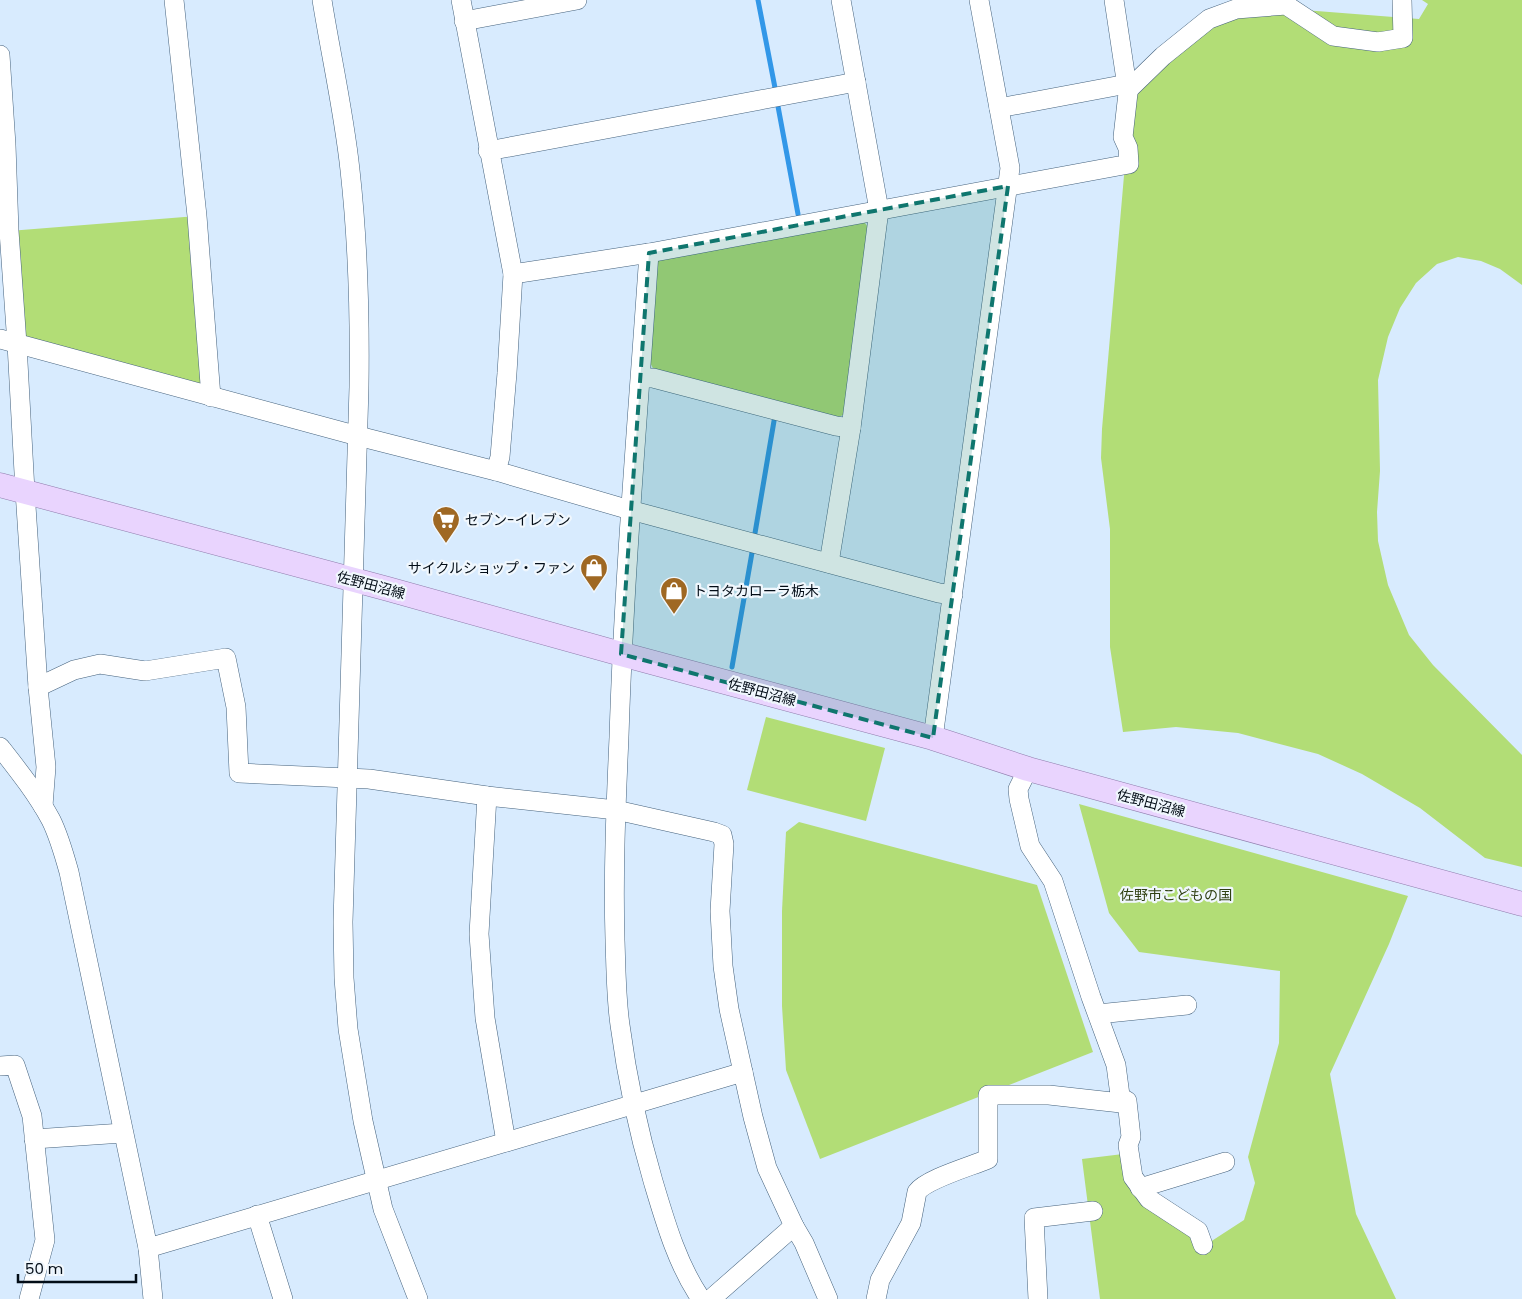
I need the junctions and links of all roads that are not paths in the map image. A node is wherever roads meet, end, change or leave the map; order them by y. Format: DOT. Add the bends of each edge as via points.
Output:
graph roads {
  1 [pos="174,0"];
  2 [pos="322,0"];
  3 [pos="460,0"];
  4 [pos="577,0"];
  5 [pos="841,0"];
  6 [pos="979,0"];
  7 [pos="1114,0"];
  8 [pos="1402,0"];
  9 [pos="1272,3"];
  10 [pos="464,21"];
  11 [pos="0,55"];
  12 [pos="856,82"];
  13 [pos="1127,87"];
  14 [pos="999,108"];
  15 [pos="488,151"];
  16 [pos="1008,186"];
  17 [pos="879,210"];
  18 [pos="649,252"];
  19 [pos="512,274"];
  20 [pos="9,342"];
  21 [pos="641,378"];
  22 [pos="211,397"];
  23 [pos="851,428"];
  24 [pos="358,436"];
  25 [pos="496,471"];
  26 [pos="0,485"];
  27 [pos="25,491"];
  28 [pos="630,510"];
  29 [pos="829,563"];
  30 [pos="352,579"];
  31 [pos="953,595"];
  32 [pos="622,654"];
  33 [pos="38,686"];
  34 [pos="933,738"];
  35 [pos="0,747"];
  36 [pos="1028,769"];
  37 [pos="347,777"];
  38 [pos="487,796"];
  39 [pos="43,806"];
  40 [pos="616,810"];
  41 [pos="1522,904"];
  42 [pos="1187,1005"];
  43 [pos="1098,1014"];
  44 [pos="0,1066"];
  45 [pos="743,1072"];
  46 [pos="1120,1096"];
  47 [pos="634,1104"];
  48 [pos="123,1133"];
  49 [pos="34,1139"];
  50 [pos="506,1142"];
  51 [pos="1225,1162"];
  52 [pos="376,1181"];
  53 [pos="1140,1188"];
  54 [pos="1093,1211"];
  55 [pos="257,1215"];
  56 [pos="794,1226"];
  57 [pos="1204,1245"];
  58 [pos="148,1248"];
  59 [pos="29,1299"];
  60 [pos="153,1299"];
  61 [pos="283,1299"];
  62 [pos="418,1299"];
  63 [pos="701,1299"];
  64 [pos="711,1299"];
  65 [pos="828,1299"];
  66 [pos="876,1299"];
  67 [pos="1038,1299"];
  1 -- 22 [label="street" via="198,216"];
  2 -- 24 [label="street" via="350,168 357,244 360,300"];
  3 -- 10 [label="street"];
  4 -- 10 [label="street"];
  5 -- 12 [label="street"];
  6 -- 14 [label="street"];
  7 -- 13 [label="street"];
  8 -- 9 [label="street" via="1403,38 1378,42 1334,36 1286,5"];
  9 -- 13 [label="street" via="1236,9 1209,19"];
  10 -- 15 [label="street"];
  11 -- 20 [label="street" via="9,231"];
  12 -- 15 [label="street"];
  12 -- 17 [label="street"];
  13 -- 14 [label="street"];
  13 -- 16 [label="street" via="1123,138 1128,148 1129,164"];
  14 -- 16 [label="street" via="1010,168"];
  15 -- 19 [label="street"];
  16 -- 17 [label="street"];
  16 -- 31 [label="street"];
  17 -- 18 [label="street"];
  17 -- 23 [label="street"];
  18 -- 19 [label="street"];
  18 -- 21 [label="street"];
  19 -- 25 [label="street" via="500,457"];
  20 -- 22 [label="street"];
  20 -- 27 [label="street"];
  21 -- 23 [label="street" via="653,378"];
  21 -- 28 [label="street"];
  22 -- 24 [label="street"];
  23 -- 29 [label="street"];
  24 -- 25 [label="street"];
  24 -- 30 [label="street"];
  25 -- 28 [label="street"];
  26 -- 27 [label="main road, 佐野田沼線"];
  27 -- 30 [label="main road, 佐野田沼線"];
  27 -- 33 [label="street"];
  28 -- 29 [label="street"];
  28 -- 32 [label="street"];
  29 -- 31 [label="street"];
  30 -- 32 [label="main road, 佐野田沼線"];
  30 -- 37 [label="street"];
  31 -- 34 [label="street"];
  32 -- 34 [label="main road, 佐野田沼線"];
  32 -- 40 [label="street"];
  33 -- 37 [label="street" via="74,670 100,664 145,671 226,658 236,707 239,773"];
  33 -- 39 [label="street" via="46,767"];
  34 -- 36 [label="main road, 佐野田沼線"];
  35 -- 39 [label="street"];
  36 -- 41 [label="main road, 佐野田沼線"];
  36 -- 43 [label="street" via="1018,789 1030,846 1053,881"];
  37 -- 38 [label="street"];
  37 -- 52 [label="street" via="344,978 354,1074"];
  38 -- 40 [label="street"];
  38 -- 50 [label="street" via="480,934 485,1018"];
  39 -- 48 [label="street" via="60,841 69,872"];
  40 -- 45 [label="street" via="722,835 720,912 723,966"];
  40 -- 47 [label="street" via="616,981"];
  42 -- 43 [label="street"];
  43 -- 46 [label="street" via="1116,1065"];
  44 -- 49 [label="street" via="15,1065 32,1116"];
  45 -- 47 [label="street"];
  45 -- 56 [label="street" via="767,1168"];
  46 -- 53 [label="street" via="1127,1101 1131,1137 1128,1145 1133,1177"];
  46 -- 66 [label="street" via="1121,1103 1048,1095 988,1096 988,1159 920,1188 911,1223 880,1280"];
  47 -- 50 [label="street"];
  47 -- 63 [label="street" via="638,1131 669,1233"];
  48 -- 49 [label="street"];
  48 -- 58 [label="street"];
  49 -- 59 [label="street" via="45,1240"];
  50 -- 52 [label="street"];
  51 -- 53 [label="street"];
  52 -- 55 [label="street"];
  52 -- 62 [label="street" via="383,1209"];
  53 -- 57 [label="street" via="1149,1199 1198,1231"];
  54 -- 67 [label="street" via="1034,1218"];
  55 -- 58 [label="street"];
  55 -- 61 [label="street"];
  56 -- 64 [label="street"];
  56 -- 65 [label="street"];
  58 -- 60 [label="street"];
}
